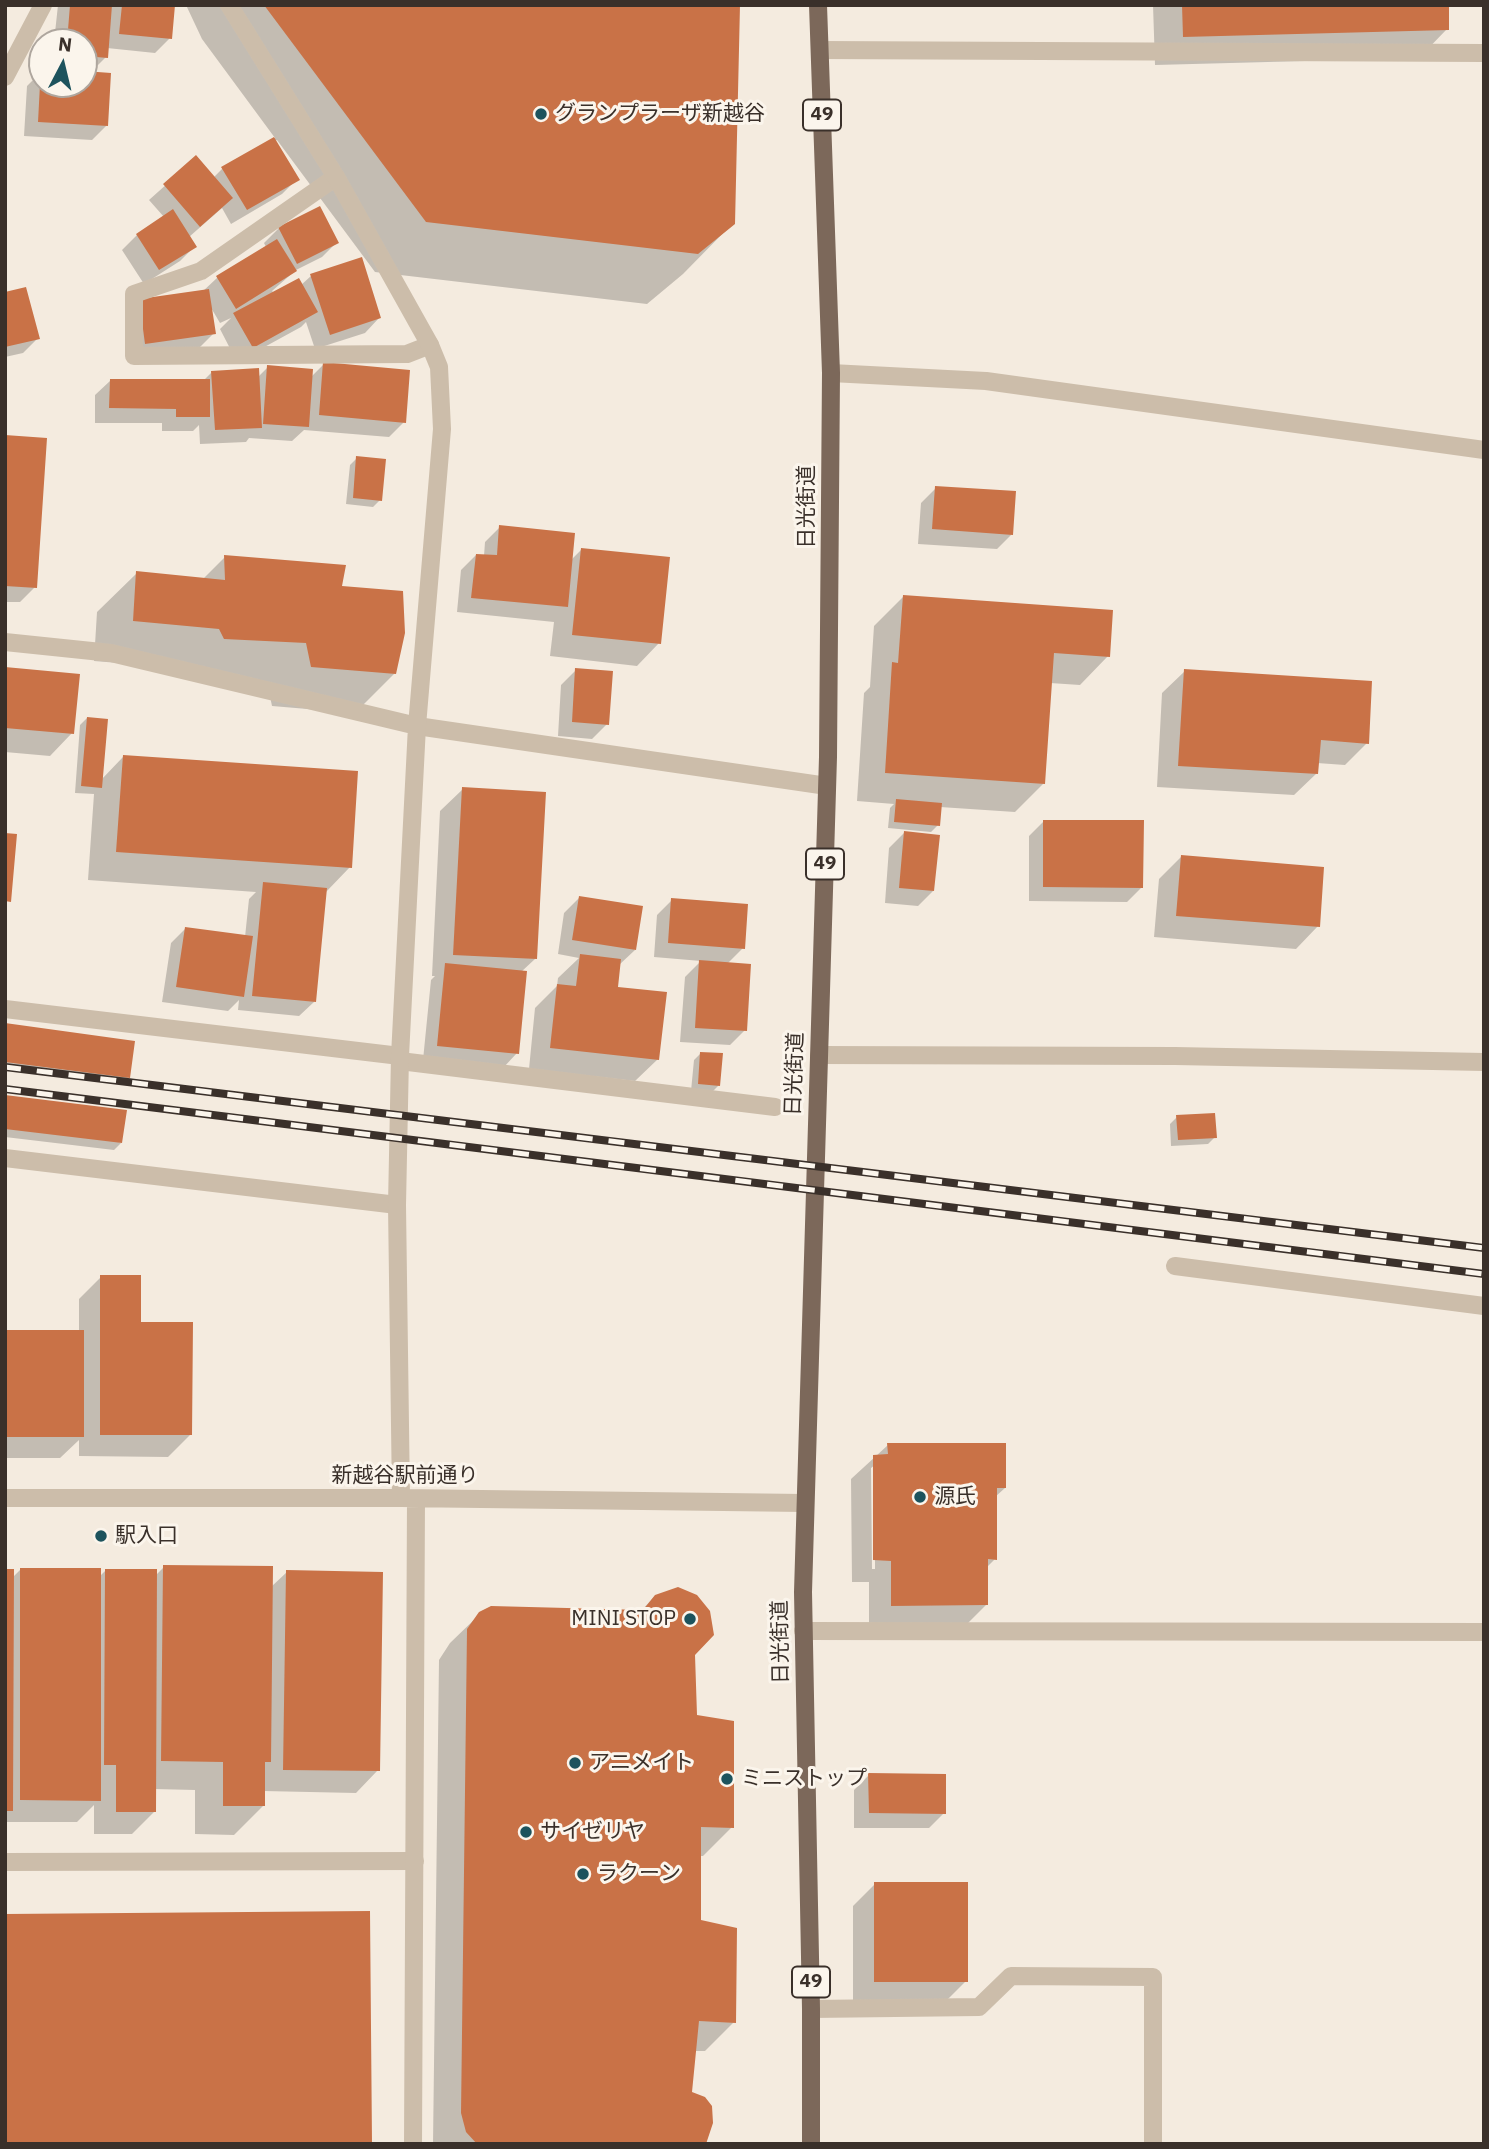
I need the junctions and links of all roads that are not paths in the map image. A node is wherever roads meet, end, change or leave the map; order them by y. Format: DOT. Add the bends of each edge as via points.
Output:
graph roads {
  1 [pos="43,5"];
  2 [pos="229,5"];
  3 [pos="818,5"];
  4 [pos="820,50"];
  5 [pos="1484,53"];
  6 [pos="5,77"];
  7 [pos="336,177"];
  8 [pos="429,345"];
  9 [pos="831,373"];
  10 [pos="1484,450"];
  11 [pos="5,642"];
  12 [pos="417,726"];
  13 [pos="827,786"];
  14 [pos="5,1009"];
  15 [pos="819,1055"];
  16 [pos="400,1058"];
  17 [pos="1484,1062"];
  18 [pos="775,1107"];
  19 [pos="5,1158"];
  20 [pos="397,1205"];
  21 [pos="1175,1266"];
  22 [pos="1484,1306"];
  23 [pos="5,1498"];
  24 [pos="408,1499"];
  25 [pos="804,1503"];
  26 [pos="803,1632"];
  27 [pos="1484,1632"];
  28 [pos="415,1861"];
  29 [pos="5,1862"];
  30 [pos="811,2009"];
  31 [pos="413,2144"];
  32 [pos="811,2144"];
  33 [pos="1153,2144"];
  1 -- 6 [label="street"];
  2 -- 7 [label="street"];
  3 -- 4 [label="main road, 日光街道 / 49"];
  4 -- 5 [label="street"];
  4 -- 9 [label="main road, 日光街道 / 49"];
  7 -- 8 [label="street"];
  7 -- 8 [label="street" via="201,271 134,294 134,356 407,354"];
  8 -- 12 [label="street" via="439,367 442,429"];
  9 -- 10 [label="street" via="986,381"];
  9 -- 13 [label="main road, 日光街道 / 49"];
  11 -- 12 [label="street" via="111,653"];
  12 -- 13 [label="street"];
  12 -- 16 [label="street"];
  13 -- 15 [label="main road, 日光街道 / 49"];
  14 -- 16 [label="street"];
  15 -- 17 [label="street"];
  15 -- 25 [label="main road, 日光街道 / 49"];
  16 -- 18 [label="street"];
  16 -- 20 [label="street"];
  19 -- 20 [label="street"];
  20 -- 24 [label="street"];
  21 -- 22 [label="street"];
  23 -- 24 [label="street, 新越谷駅前通り"];
  24 -- 25 [label="street, 新越谷駅前通り"];
  24 -- 28 [label="street"];
  25 -- 26 [label="main road, 日光街道 / 49"];
  26 -- 27 [label="street"];
  26 -- 30 [label="main road, 日光街道 / 49"];
  28 -- 29 [label="street"];
  28 -- 31 [label="street"];
  30 -- 32 [label="main road, 日光街道 / 49"];
  30 -- 33 [label="street" via="979,2007 1011,1976 1153,1977"];
}
